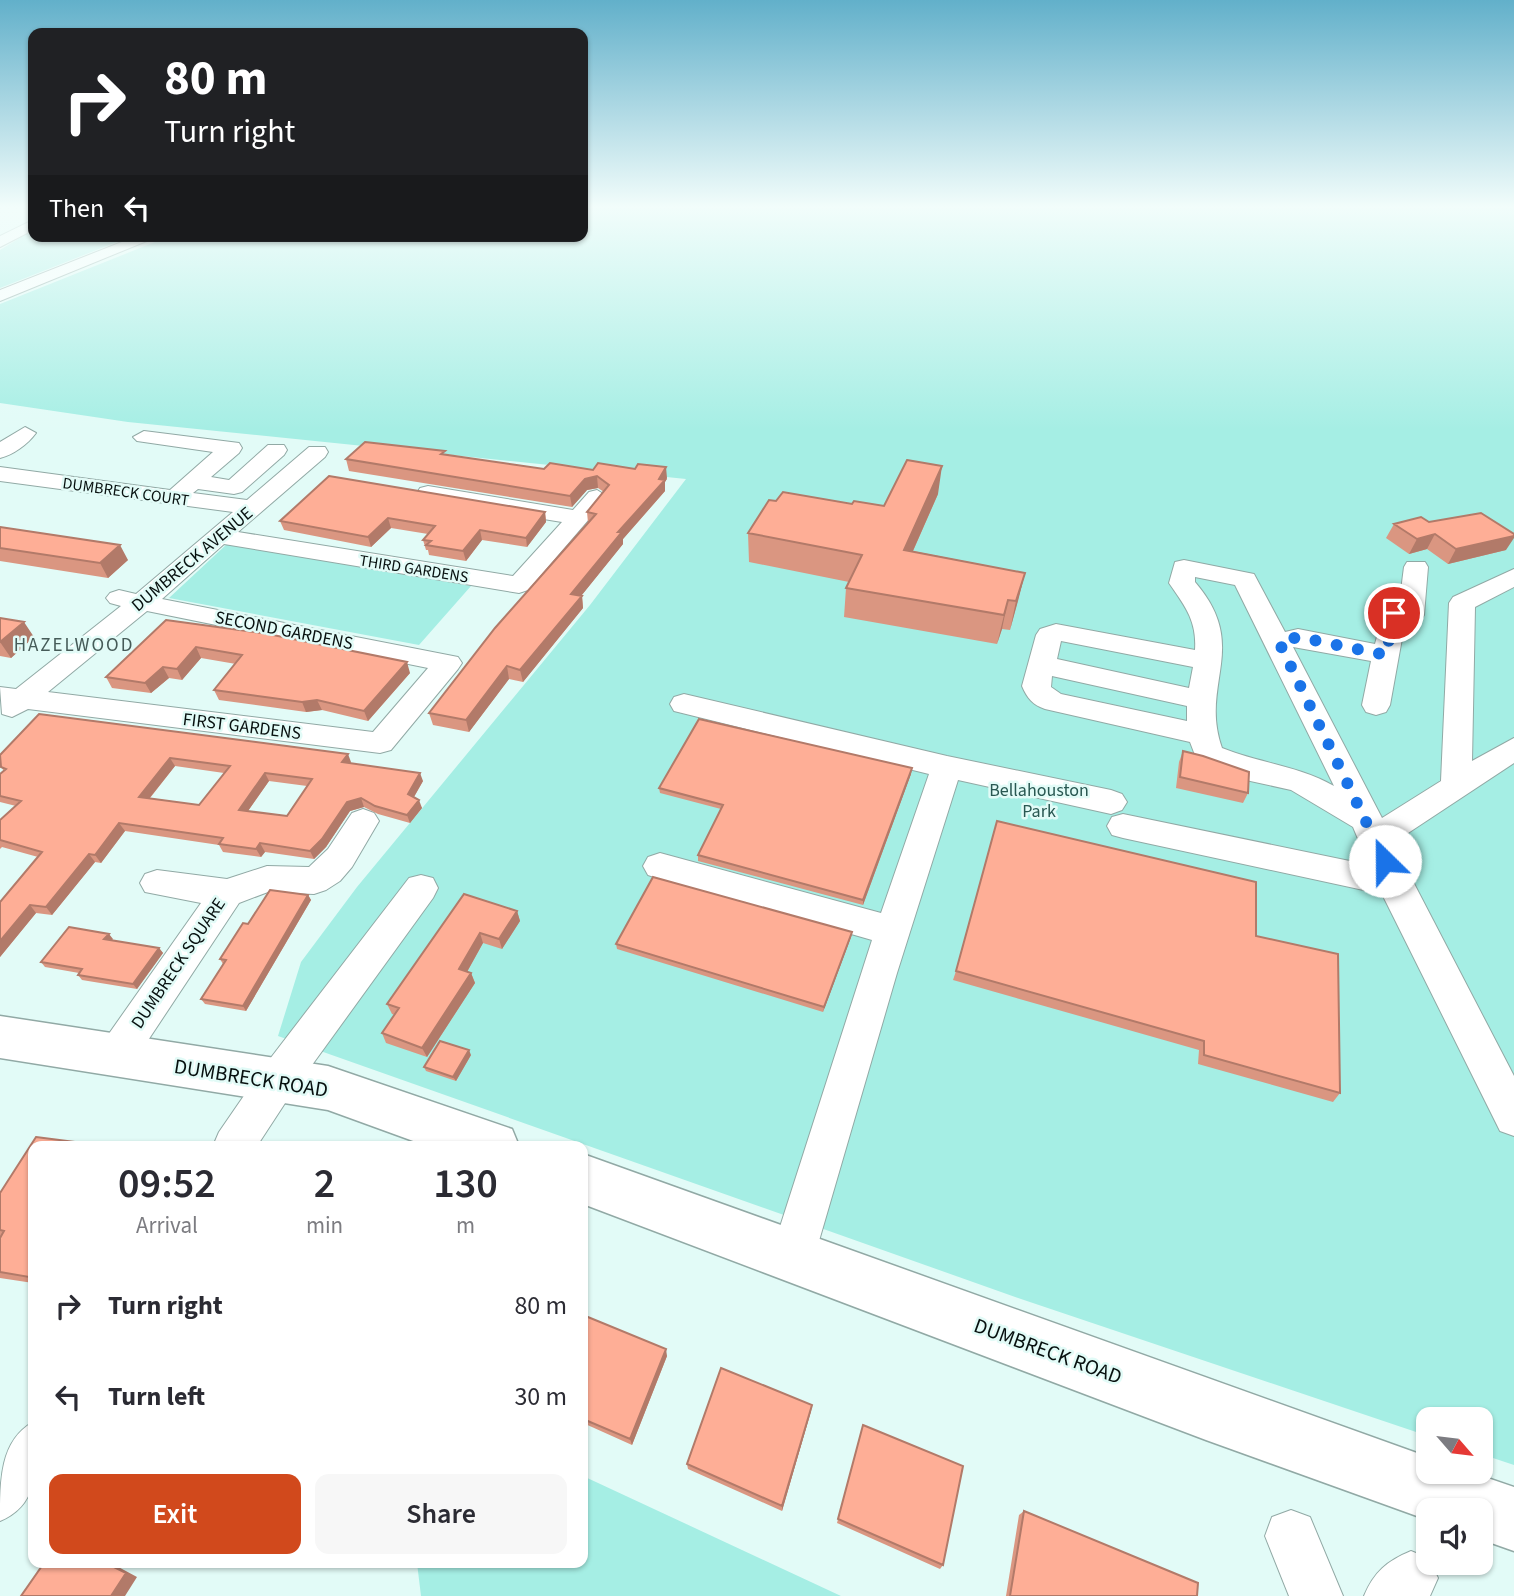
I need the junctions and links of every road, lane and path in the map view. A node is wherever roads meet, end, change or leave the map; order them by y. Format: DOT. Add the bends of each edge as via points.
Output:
graph roads {
  1 [pos="37,281"];
  2 [pos="0,296"];
  3 [pos="25,433"];
  4 [pos="144,437"];
  5 [pos="276,450"];
  6 [pos="0,452"];
  7 [pos="317,452"];
  8 [pos="0,457"];
  9 [pos="32,468"];
  10 [pos="295,471"];
  11 [pos="0,474"];
  12 [pos="322,476"];
  13 [pos="192,482"];
  14 [pos="403,489"];
  15 [pos="597,497"];
  16 [pos="174,498"];
  17 [pos="0,501"];
  18 [pos="241,507"];
  19 [pos="579,517"];
  20 [pos="220,536"];
  21 [pos="1416,567"];
  22 [pos="1514,577"];
  23 [pos="130,600"];
  24 [pos="1279,642"];
  25 [pos="1386,655"];
  26 [pos="1207,661"];
  27 [pos="448,663"];
  28 [pos="1041,665"];
  29 [pos="1203,700"];
  30 [pos="7,704"];
  31 [pos="684,704"];
  32 [pos="1376,705"];
  33 [pos="1200,734"];
  34 [pos="1514,748"];
  35 [pos="947,767"];
  36 [pos="1456,786"];
  37 [pos="363,821"];
  38 [pos="1371,828"];
  39 [pos="660,866"];
  40 [pos="157,883"];
  41 [pos="1394,883"];
  42 [pos="421,888"];
  43 [pos="227,893"];
  44 [pos="893,931"];
  45 [pos="0,1037"];
  46 [pos="115,1057"];
  47 [pos="277,1081"];
  48 [pos="1514,1117"];
  49 [pos="237,1141"];
  50 [pos="480,1141"];
  51 [pos="588,1181"];
  52 [pos="792,1258"];
  53 [pos="28,1454"];
  54 [pos="0,1494"];
  55 [pos="1514,1519"];
  56 [pos="1291,1536"];
  57 [pos="1316,1596"];
  1 -- 2 [label="street"];
  3 -- 6 [label="street"];
  4 -- 13 [label="street" via="230,448"];
  5 -- 13 [label="street" via="234,487"];
  7 -- 10 [label="street, DUMBRECK AVENUE"];
  8 -- 9 [label="street"];
  9 -- 11 [label="street, DUMBRECK COURT"];
  9 -- 16 [label="street, DUMBRECK COURT"];
  9 -- 17 [label="street"];
  10 -- 12 [label="street"];
  10 -- 18 [label="street, DUMBRECK AVENUE"];
  13 -- 16 [label="street"];
  14 -- 19 [label="street"];
  15 -- 19 [label="street"];
  16 -- 18 [label="street, DUMBRECK COURT"];
  18 -- 20 [label="street, DUMBRECK AVENUE"];
  18 -- 23 [label="street, DUMBRECK AVENUE"];
  19 -- 20 [label="street, THIRD GARDENS" via="519,585"];
  20 -- 23 [label="street, DUMBRECK AVENUE"];
  21 -- 25 [label="street" via="1411,615 1394,613"];
  22 -- 36 [label="street" via="1462,603"];
  23 -- 27 [label="street, SECOND GARDENS"];
  23 -- 30 [label="street, DUMBRECK AVENUE"];
  24 -- 25 [label="street" via="1298,637"];
  24 -- 26 [label="street" via="1245,579 1184,567 1182,583 1199,598 1211,633"];
  24 -- 38 [label="street"];
  25 -- 32 [label="street"];
  26 -- 28 [label="street" via="1056,632 1049,635"];
  26 -- 29 [label="street"];
  27 -- 30 [label="street, FIRST GARDENS" via="380,743"];
  28 -- 29 [label="street"];
  28 -- 33 [label="street" via="1036,686 1048,699"];
  29 -- 33 [label="street"];
  31 -- 35 [label="street"];
  33 -- 38 [label="street" via="1209,755 1243,769 1300,781"];
  34 -- 36 [label="street"];
  35 -- 41 [label="street"];
  35 -- 44 [label="street"];
  36 -- 38 [label="street"];
  37 -- 43 [label="street" via="340,858 314,881 267,880"];
  38 -- 41 [label="street"];
  39 -- 44 [label="street"];
  40 -- 43 [label="street, DUMBRECK SQUARE"];
  41 -- 48 [label="street"];
  42 -- 47 [label="street"];
  43 -- 46 [label="street, DUMBRECK SQUARE"];
  44 -- 52 [label="street"];
  45 -- 46 [label="main road, DUMBRECK ROAD"];
  46 -- 47 [label="main road, DUMBRECK ROAD"];
  47 -- 49 [label="street"];
  47 -- 50 [label="main road, DUMBRECK ROAD" via="328,1088"];
  51 -- 52 [label="main road, DUMBRECK ROAD"];
  52 -- 55 [label="main road, DUMBRECK ROAD"];
  53 -- 54 [label="street"];
  56 -- 57 [label="street"];
}
